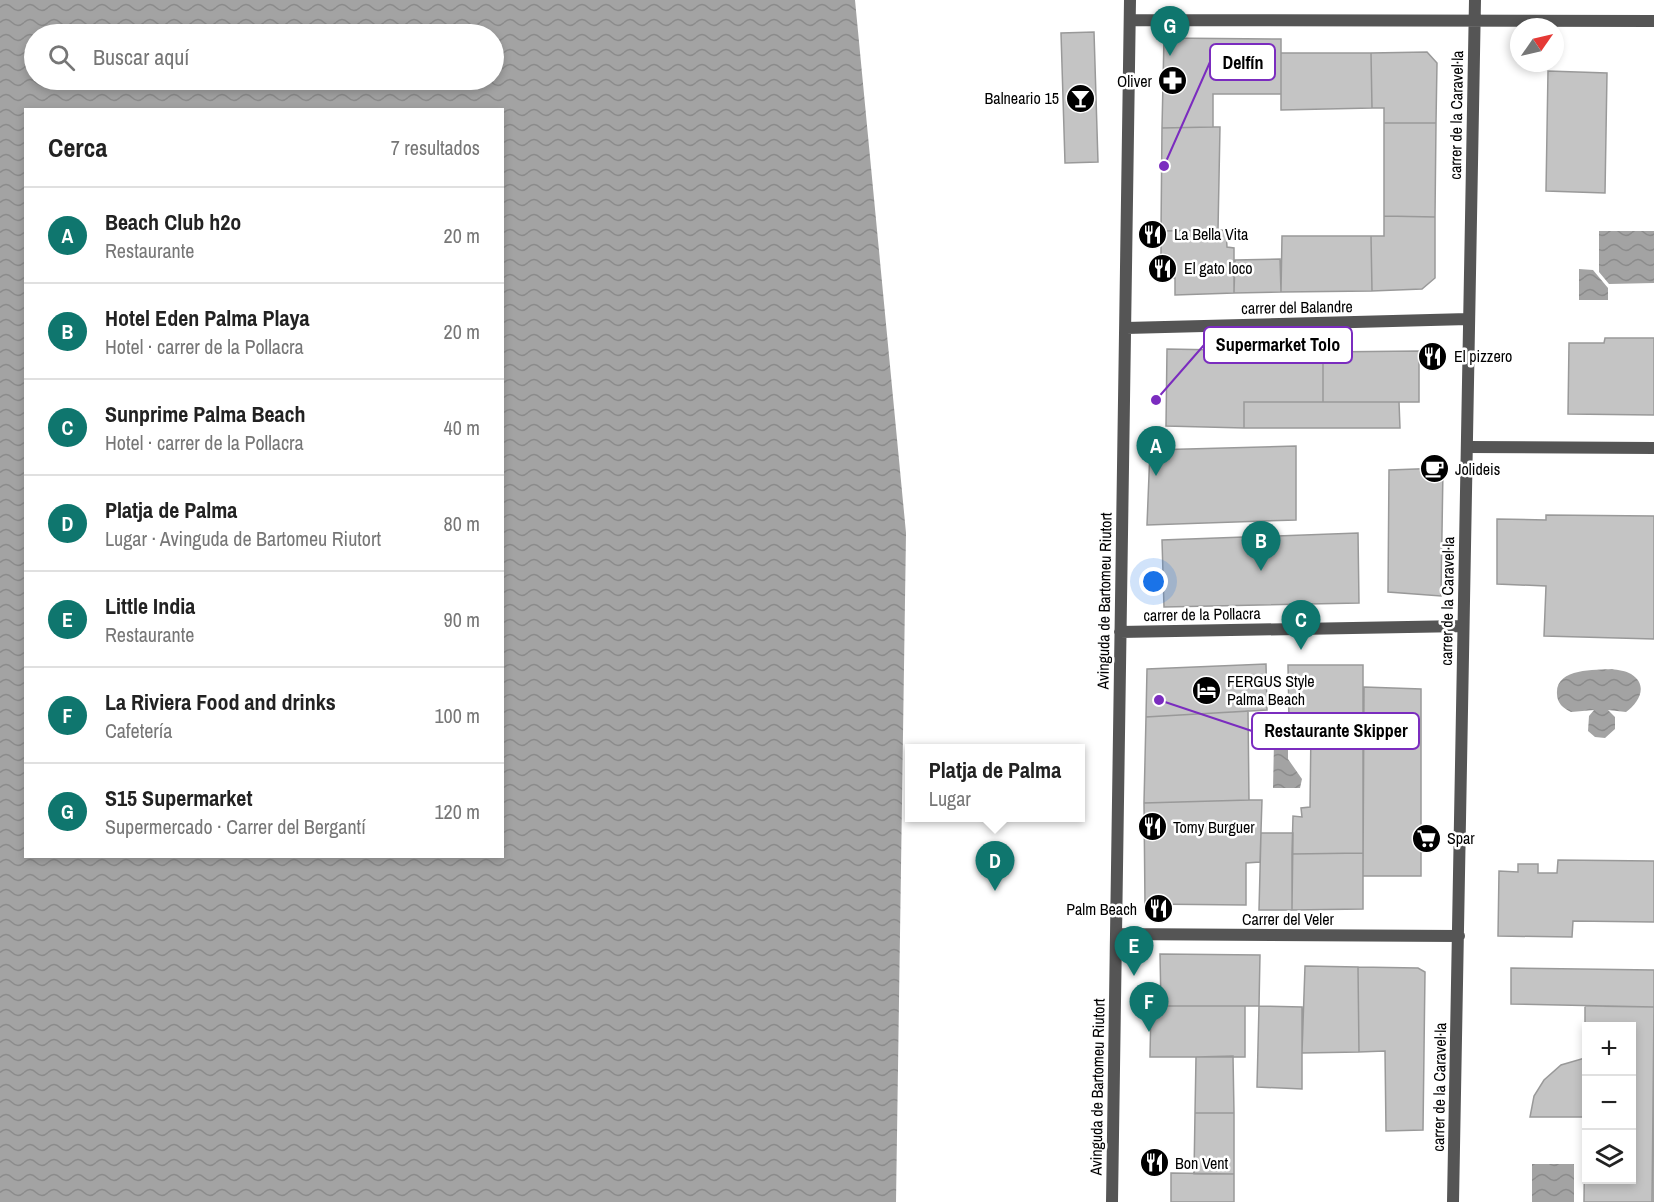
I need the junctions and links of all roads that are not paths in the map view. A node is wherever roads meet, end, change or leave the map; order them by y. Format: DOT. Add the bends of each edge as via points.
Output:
graph roads {
  1 [pos="1130,0"];
  2 [pos="1474,0"];
  3 [pos="1475,19"];
  4 [pos="1130,20"];
  5 [pos="1654,21"];
  6 [pos="1468,319"];
  7 [pos="1126,328"];
  8 [pos="1467,447"];
  9 [pos="1654,448"];
  10 [pos="1463,626"];
  11 [pos="1120,632"];
  12 [pos="1116,934"];
  13 [pos="1459,936"];
  14 [pos="1112,1202"];
  15 [pos="1453,1202"];
  1 -- 4 [label="street, Avinguda de Bartomeu Riutort"];
  2 -- 3 [label="street, carrer de la Caravel·la"];
  3 -- 4 [label="street"];
  3 -- 5 [label="street"];
  3 -- 6 [label="street, carrer de la Caravel·la"];
  4 -- 7 [label="street, Avinguda de Bartomeu Riutort"];
  6 -- 7 [label="street, carrer del Balandre"];
  6 -- 8 [label="street, carrer de la Caravel·la"];
  7 -- 11 [label="street, Avinguda de Bartomeu Riutort"];
  8 -- 9 [label="street"];
  8 -- 10 [label="street, carrer de la Caravel·la"];
  10 -- 11 [label="street, carrer de la Pollacra"];
  10 -- 13 [label="street, carrer de la Caravel·la"];
  11 -- 12 [label="street, Avinguda de Bartomeu Riutort"];
  12 -- 13 [label="street, Carrer del Veler"];
  12 -- 14 [label="street, Avinguda de Bartomeu Riutort"];
  13 -- 15 [label="street, carrer de la Caravel·la"];
}
